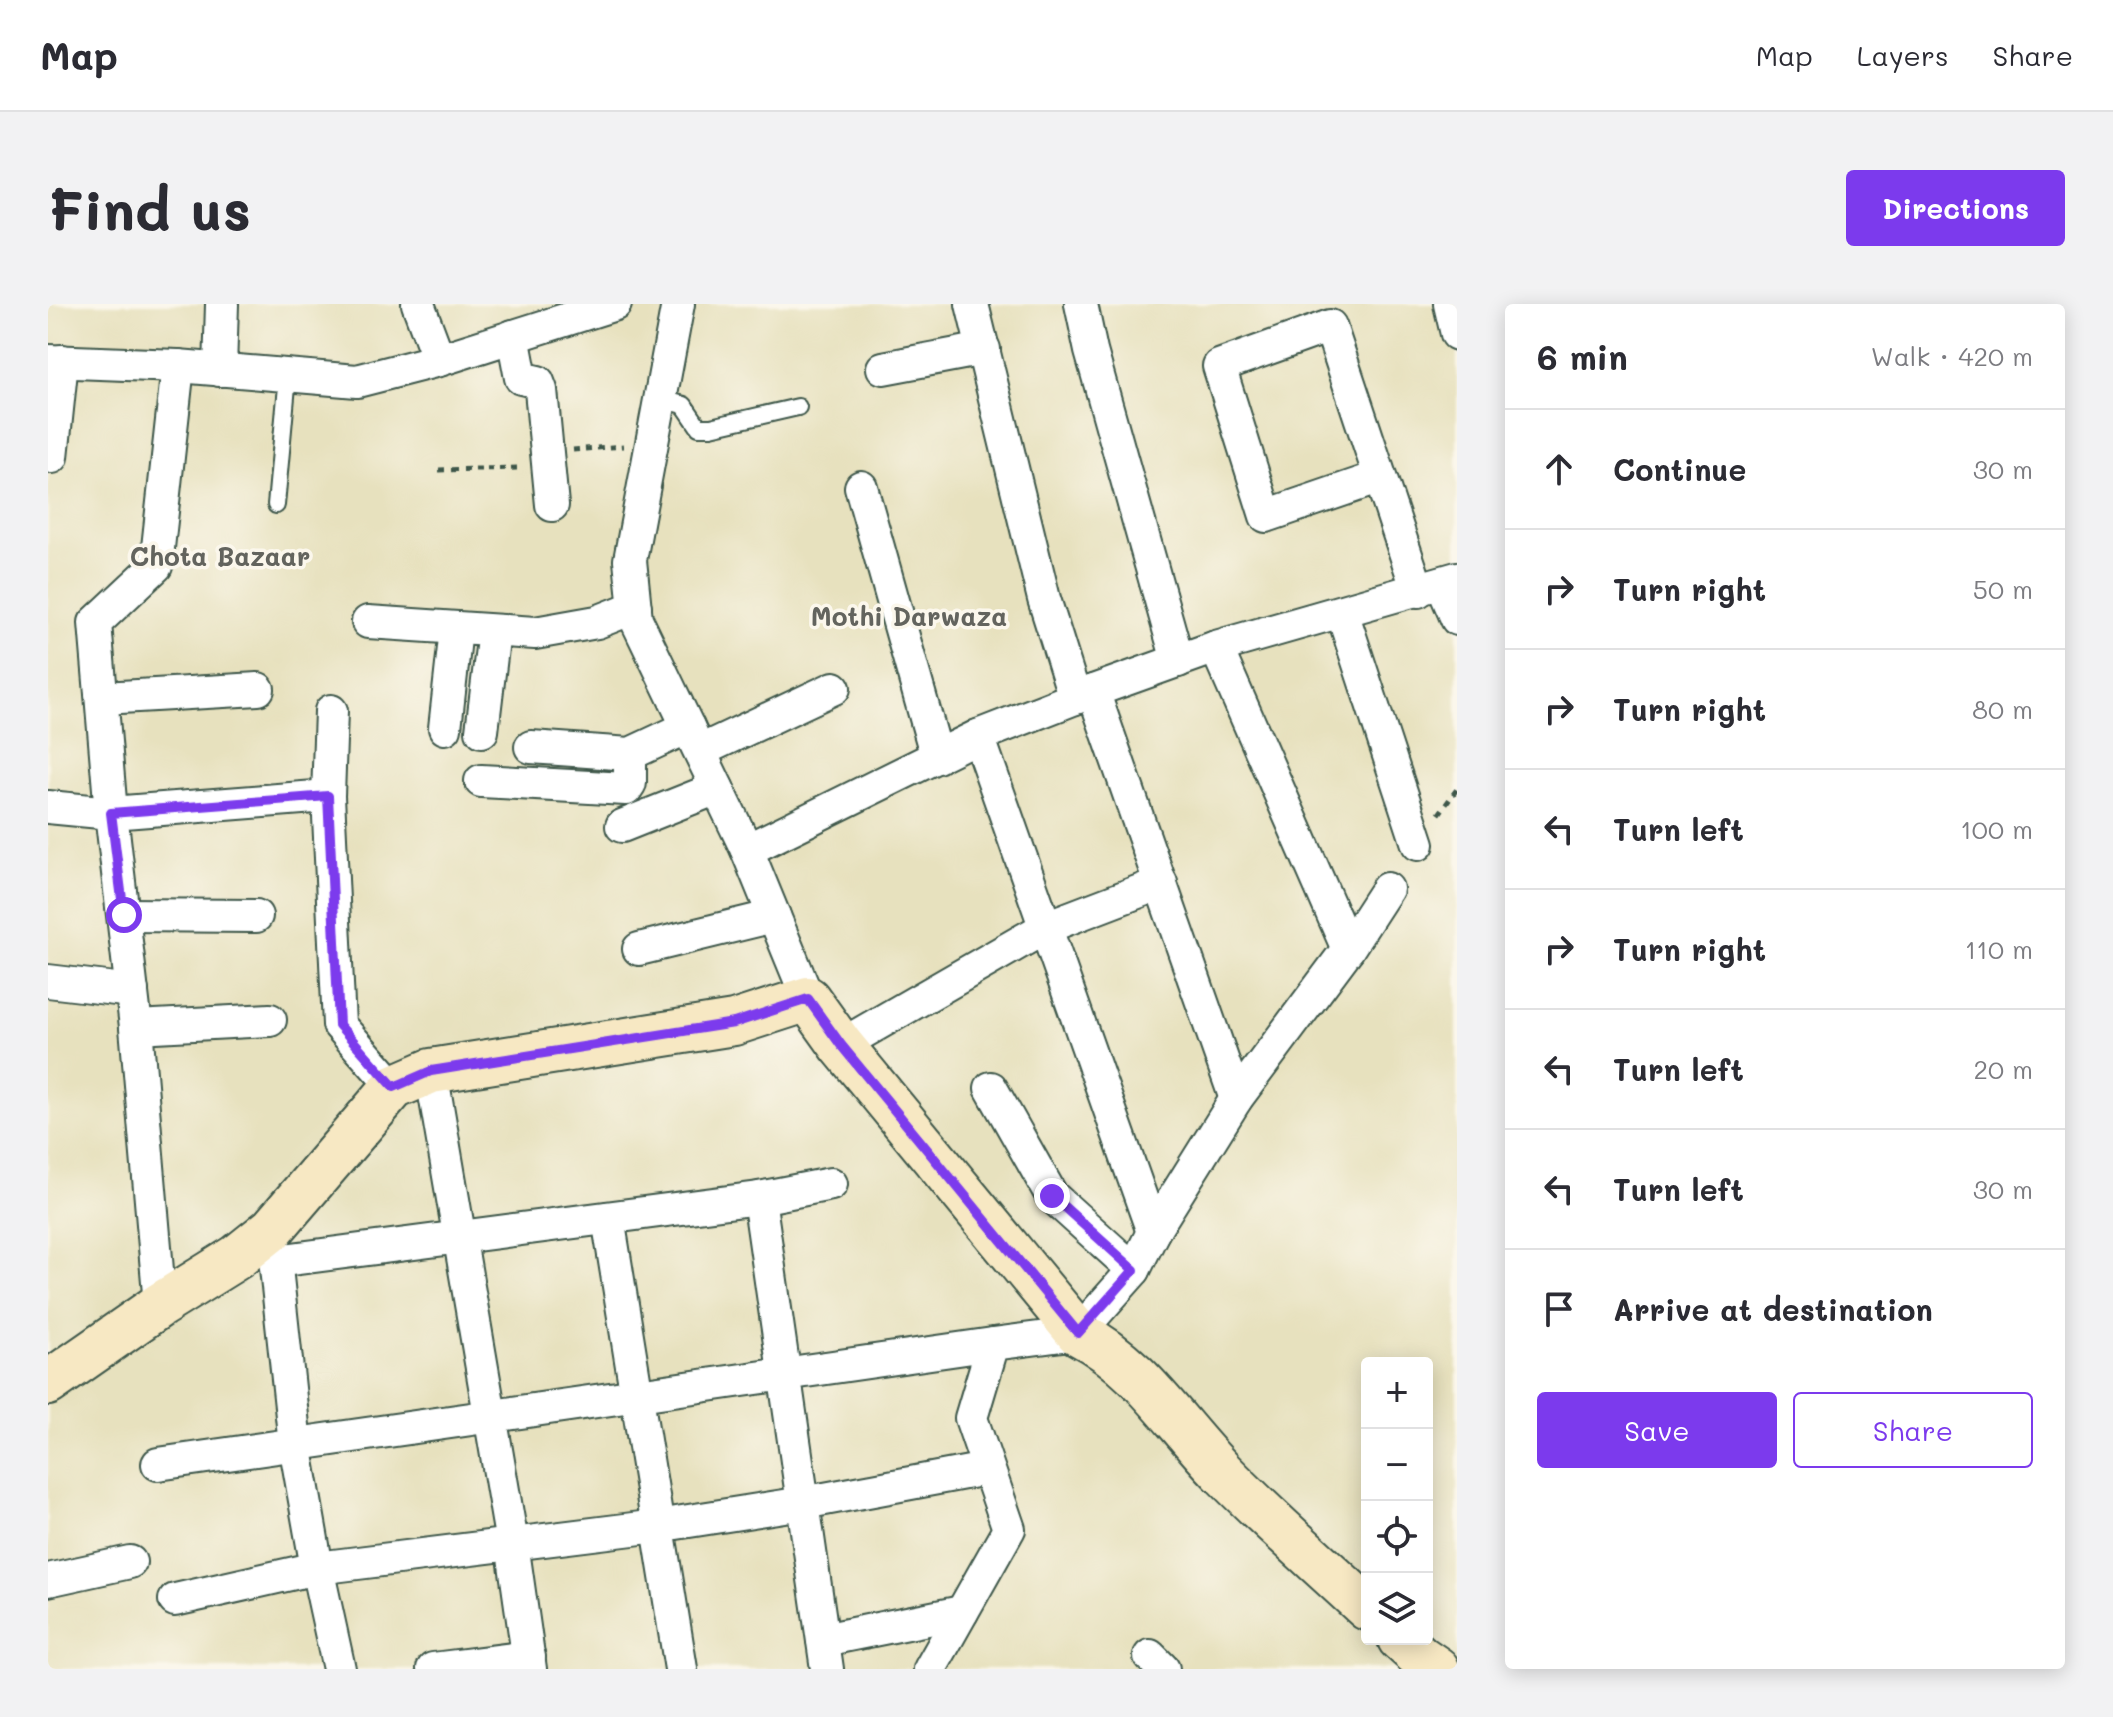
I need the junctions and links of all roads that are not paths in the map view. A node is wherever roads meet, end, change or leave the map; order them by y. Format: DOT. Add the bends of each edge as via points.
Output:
graph roads {
  1 [pos="222,304"];
  2 [pos="418,304"];
  3 [pos="615,304"];
  4 [pos="678,304"];
  5 [pos="972,304"];
  6 [pos="1081,304"];
  7 [pos="1450,304"];
  8 [pos="558,312"];
  9 [pos="1457,334"];
  10 [pos="513,336"];
  11 [pos="984,349"];
  12 [pos="439,360"];
  13 [pos="55,361"];
  14 [pos="178,366"];
  15 [pos="883,368"];
  16 [pos="220,370"];
  17 [pos="288,375"];
  18 [pos="661,399"];
  19 [pos="798,407"];
  20 [pos="52,457"];
  21 [pos="1380,477"];
  22 [pos="861,487"];
  23 [pos="276,505"];
  24 [pos="552,505"];
  25 [pos="1439,584"];
  26 [pos="635,607"];
  27 [pos="1342,612"];
  28 [pos="1457,619"];
  29 [pos="368,622"];
  30 [pos="456,629"];
  31 [pos="494,631"];
  32 [pos="1216,647"];
  33 [pos="1178,661"];
  34 [pos="834,688"];
  35 [pos="258,689"];
  36 [pos="1084,695"];
  37 [pos="103,698"];
  38 [pos="331,711"];
  39 [pos="445,728"];
  40 [pos="482,731"];
  41 [pos="978,736"];
  42 [pos="694,739"];
  43 [pos="531,747"];
  44 [pos="630,754"];
  45 [pos="937,757"];
  46 [pos="481,781"];
  47 [pos="717,788"];
  48 [pos="328,796"];
  49 [pos="48,807"];
  50 [pos="111,813"];
  51 [pos="622,826"];
  52 [pos="1418,844"];
  53 [pos="747,850"];
  54 [pos="1161,883"];
  55 [pos="1387,889"];
  56 [pos="124,915"];
  57 [pos="256,916"];
  58 [pos="774,916"];
  59 [pos="1046,927"];
  60 [pos="639,949"];
  61 [pos="1348,949"];
  62 [pos="48,981"];
  63 [pos="132,991"];
  64 [pos="808,999"];
  65 [pos="270,1020"];
  66 [pos="136,1027"];
  67 [pos="841,1045"];
  68 [pos="413,1079"];
  69 [pos="991,1088"];
  70 [pos="1236,1099"];
  71 [pos="831,1184"];
  72 [pos="759,1198"];
  73 [pos="608,1218"];
  74 [pos="1153,1232"];
  75 [pos="459,1238"];
  76 [pos="274,1245"];
  77 [pos="1134,1270"];
  78 [pos="160,1305"];
  79 [pos="1078,1333"];
  80 [pos="993,1344"];
  81 [pos="784,1374"];
  82 [pos="48,1383"];
  83 [pos="636,1395"];
  84 [pos="491,1416"];
  85 [pos="295,1444"];
  86 [pos="158,1464"];
  87 [pos="986,1469"];
  88 [pos="803,1503"];
  89 [pos="657,1526"];
  90 [pos="512,1543"];
  91 [pos="130,1562"];
  92 [pos="317,1568"];
  93 [pos="48,1580"];
  94 [pos="175,1600"];
  95 [pos="1361,1602"];
  96 [pos="962,1612"];
  97 [pos="825,1654"];
  98 [pos="530,1663"];
  99 [pos="339,1669"];
  100 [pos="433,1669"];
  101 [pos="681,1669"];
  102 [pos="930,1669"];
  1 -- 16 [label="street"];
  2 -- 12 [label="street"];
  3 -- 8 [label="street"];
  4 -- 18 [label="street"];
  5 -- 11 [label="street"];
  6 -- 33 [label="street"];
  7 -- 9 [label="street"];
  8 -- 10 [label="street"];
  10 -- 12 [label="street"];
  10 -- 24 [label="street" via="521,378 538,382 541,390"];
  11 -- 15 [label="street"];
  11 -- 36 [label="street" via="1044,599"];
  12 -- 17 [label="street" via="357,381"];
  13 -- 14 [label="street"];
  13 -- 20 [label="street"];
  14 -- 16 [label="street"];
  14 -- 37 [label="street" via="156,566 95,623"];
  16 -- 17 [label="street"];
  17 -- 23 [label="lane"];
  18 -- 19 [label="lane" via="684,405 699,427"];
  18 -- 26 [label="street" via="630,560"];
  21 -- 21 [label="street" via="1330,326 1219,366 1266,516"];
  21 -- 25 [label="street"];
  22 -- 45 [label="street"];
  25 -- 27 [label="street"];
  25 -- 28 [label="street"];
  26 -- 31 [label="street" via="597,622 535,633"];
  26 -- 42 [label="street"];
  27 -- 32 [label="street"];
  27 -- 52 [label="street"];
  29 -- 30 [label="street"];
  30 -- 31 [label="street"];
  30 -- 39 [label="street"];
  31 -- 40 [label="street"];
  32 -- 33 [label="street"];
  32 -- 61 [label="street"];
  33 -- 36 [label="street"];
  34 -- 42 [label="street"];
  35 -- 37 [label="street"];
  36 -- 41 [label="street"];
  36 -- 54 [label="street"];
  37 -- 50 [label="street"];
  38 -- 48 [label="street"];
  41 -- 45 [label="street"];
  41 -- 59 [label="street"];
  42 -- 44 [label="street"];
  42 -- 47 [label="street"];
  43 -- 44 [label="street"];
  44 -- 46 [label="street" via="626,789"];
  45 -- 53 [label="street"];
  47 -- 51 [label="street"];
  47 -- 53 [label="street"];
  48 -- 50 [label="street"];
  48 -- 68 [label="street" via="339,1025"];
  49 -- 50 [label="street"];
  50 -- 56 [label="street"];
  53 -- 58 [label="street"];
  54 -- 59 [label="street"];
  54 -- 70 [label="street"];
  55 -- 61 [label="street"];
  56 -- 57 [label="street"];
  56 -- 63 [label="street"];
  58 -- 60 [label="street"];
  58 -- 64 [label="street"];
  59 -- 67 [label="street"];
  59 -- 74 [label="street"];
  61 -- 70 [label="street"];
  62 -- 63 [label="street"];
  63 -- 66 [label="street"];
  64 -- 67 [label="street"];
  64 -- 68 [label="street" via="734,1023"];
  65 -- 66 [label="street"];
  66 -- 78 [label="street"];
  67 -- 79 [label="street"];
  68 -- 75 [label="street"];
  68 -- 76 [label="street"];
  69 -- 77 [label="street" via="1052,1196"];
  70 -- 74 [label="street"];
  71 -- 72 [label="street"];
  72 -- 73 [label="street"];
  72 -- 81 [label="street"];
  73 -- 75 [label="street"];
  73 -- 83 [label="street"];
  74 -- 77 [label="street"];
  75 -- 76 [label="street"];
  75 -- 84 [label="street"];
  76 -- 78 [label="street" via="237,1257"];
  76 -- 85 [label="street"];
  77 -- 79 [label="street"];
  78 -- 82 [label="street"];
  79 -- 80 [label="street"];
  79 -- 95 [label="street" via="1146,1382 1222,1472"];
  80 -- 81 [label="street"];
  80 -- 87 [label="street" via="971,1418"];
  81 -- 83 [label="street"];
  81 -- 88 [label="street"];
  83 -- 84 [label="street"];
  83 -- 89 [label="street"];
  84 -- 85 [label="street"];
  84 -- 90 [label="street"];
  85 -- 86 [label="street"];
  85 -- 92 [label="street"];
  87 -- 88 [label="street"];
  87 -- 96 [label="street" via="1009,1529"];
  88 -- 89 [label="street"];
  88 -- 97 [label="street"];
  89 -- 90 [label="street"];
  89 -- 101 [label="street"];
  90 -- 92 [label="street"];
  90 -- 98 [label="street"];
  91 -- 93 [label="street"];
  92 -- 94 [label="street"];
  92 -- 99 [label="street"];
  96 -- 97 [label="street"];
  96 -- 102 [label="street"];
  98 -- 100 [label="street"];
}
